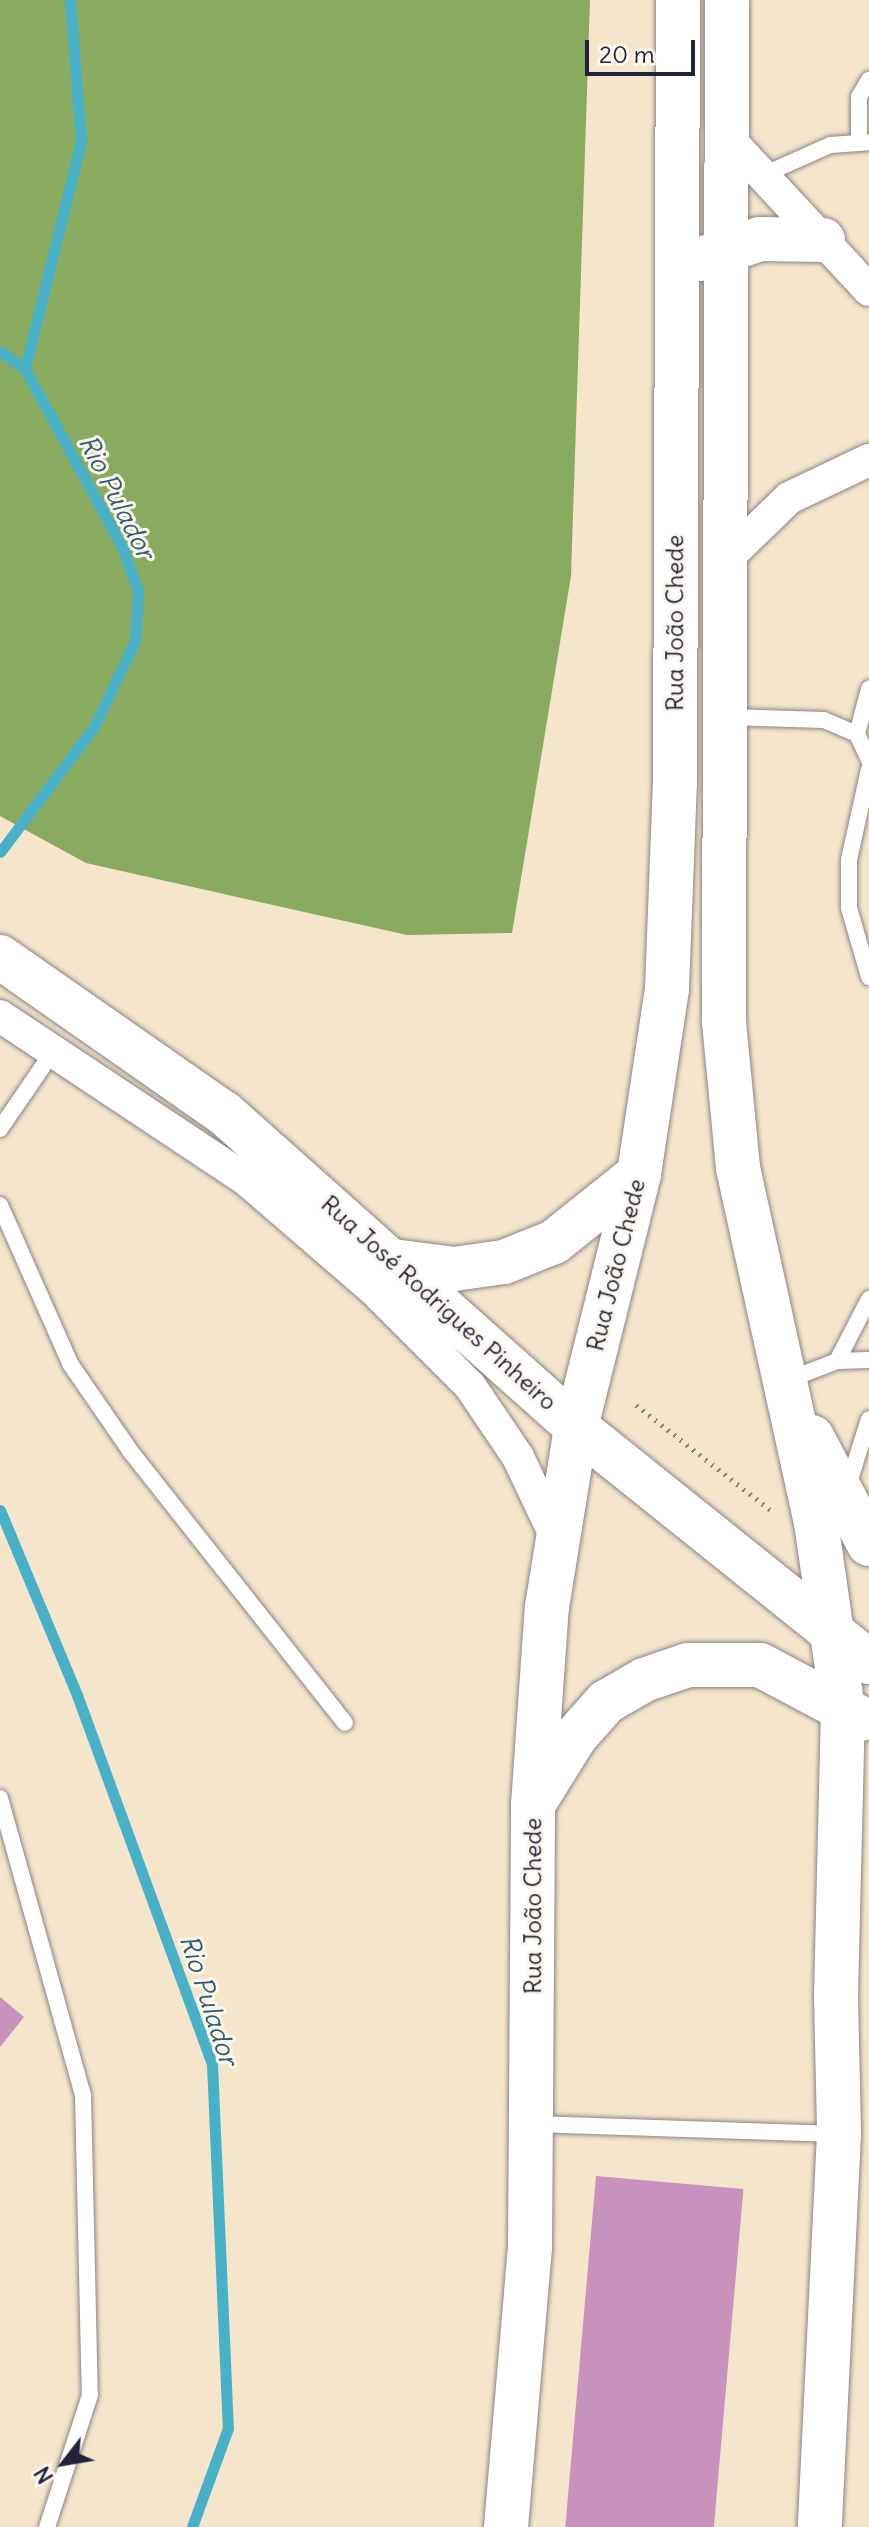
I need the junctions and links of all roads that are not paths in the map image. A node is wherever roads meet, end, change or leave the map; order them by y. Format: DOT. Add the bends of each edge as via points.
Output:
graph roads {
  1 [pos="678,0"];
  2 [pos="727,0"];
  3 [pos="869,80"];
  4 [pos="726,136"];
  5 [pos="864,142"];
  6 [pos="763,175"];
  7 [pos="823,240"];
  8 [pos="726,248"];
  9 [pos="677,269"];
  10 [pos="869,290"];
  11 [pos="869,460"];
  12 [pos="724,561"];
  13 [pos="869,689"];
  14 [pos="723,717"];
  15 [pos="857,734"];
  16 [pos="869,760"];
  17 [pos="869,769"];
  18 [pos="0,957"];
  19 [pos="869,977"];
  20 [pos="0,1016"];
  21 [pos="54,1050"];
  22 [pos="224,1113"];
  23 [pos="0,1129"];
  24 [pos="639,1174"];
  25 [pos="0,1205"];
  26 [pos="393,1261"];
  27 [pos="869,1299"];
  28 [pos="869,1360"];
  29 [pos="837,1361"];
  30 [pos="783,1382"];
  31 [pos="869,1419"];
  32 [pos="576,1427"];
  33 [pos="844,1498"];
  34 [pos="556,1537"];
  35 [pos="869,1544"];
  36 [pos="852,1650"];
  37 [pos="856,1715"];
  38 [pos="345,1723"];
  39 [pos="0,1798"];
  40 [pos="533,1805"];
  41 [pos="534,2124"];
  42 [pos="839,2134"];
  43 [pos="47,2527"];
  44 [pos="506,2527"];
  45 [pos="820,2527"];
  1 -- 9 [label="main road, Rua João Chede"];
  2 -- 4 [label="main road, Rua João Chede"];
  3 -- 5 [label="lane" via="859,97"];
  4 -- 6 [label="street"];
  4 -- 8 [label="main road, Rua João Chede"];
  5 -- 6 [label="lane" via="830,145"];
  6 -- 7 [label="street"];
  7 -- 8 [label="main road" via="790,237"];
  7 -- 10 [label="street"];
  8 -- 9 [label="main road"];
  8 -- 12 [label="main road, Rua João Chede"];
  9 -- 24 [label="main road, Rua João Chede" via="672,900 657,1074"];
  11 -- 12 [label="street" via="789,498"];
  12 -- 14 [label="main road, Rua João Chede"];
  13 -- 15 [label="lane"];
  14 -- 15 [label="lane" via="824,720"];
  14 -- 30 [label="main road, Rua João Chede" via="721,944 730,1102 752,1241"];
  15 -- 16 [label="lane"];
  17 -- 19 [label="lane" via="849,860 849,908"];
  18 -- 22 [label="main road, Rua José Rodrigues Pinheiro"];
  20 -- 21 [label="street"];
  21 -- 22 [label="street"];
  21 -- 23 [label="lane"];
  21 -- 34 [label="street" via="288,1212 447,1360 506,1436"];
  22 -- 26 [label="main road, Rua José Rodrigues Pinheiro"];
  24 -- 26 [label="main road" via="554,1242 504,1262 454,1269"];
  24 -- 32 [label="main road, Rua João Chede"];
  25 -- 38 [label="lane" via="71,1365 131,1452"];
  26 -- 32 [label="main road, Rua José Rodrigues Pinheiro"];
  27 -- 29 [label="lane"];
  28 -- 29 [label="lane"];
  29 -- 30 [label="lane"];
  30 -- 33 [label="main road"];
  30 -- 36 [label="main road, Rua João Chede" via="820,1549"];
  31 -- 33 [label="lane"];
  32 -- 34 [label="main road, Rua João Chede"];
  32 -- 36 [label="main road, Rua José Rodrigues Pinheiro"];
  33 -- 35 [label="main road"];
  34 -- 40 [label="main road, Rua João Chede" via="540,1673"];
  36 -- 37 [label="main road, Rua João Chede"];
  37 -- 40 [label="main road" via="760,1665 688,1665 644,1680 606,1702 575,1737"];
  37 -- 42 [label="main road, Rua João Chede" via="836,1997"];
  39 -- 43 [label="lane" via="83,2095 90,2395"];
  40 -- 41 [label="main road, Rua João Chede"];
  41 -- 42 [label="lane"];
  41 -- 44 [label="main road, Rua João Chede" via="522,2383"];
  42 -- 45 [label="main road, Rua João Chede"];
}
